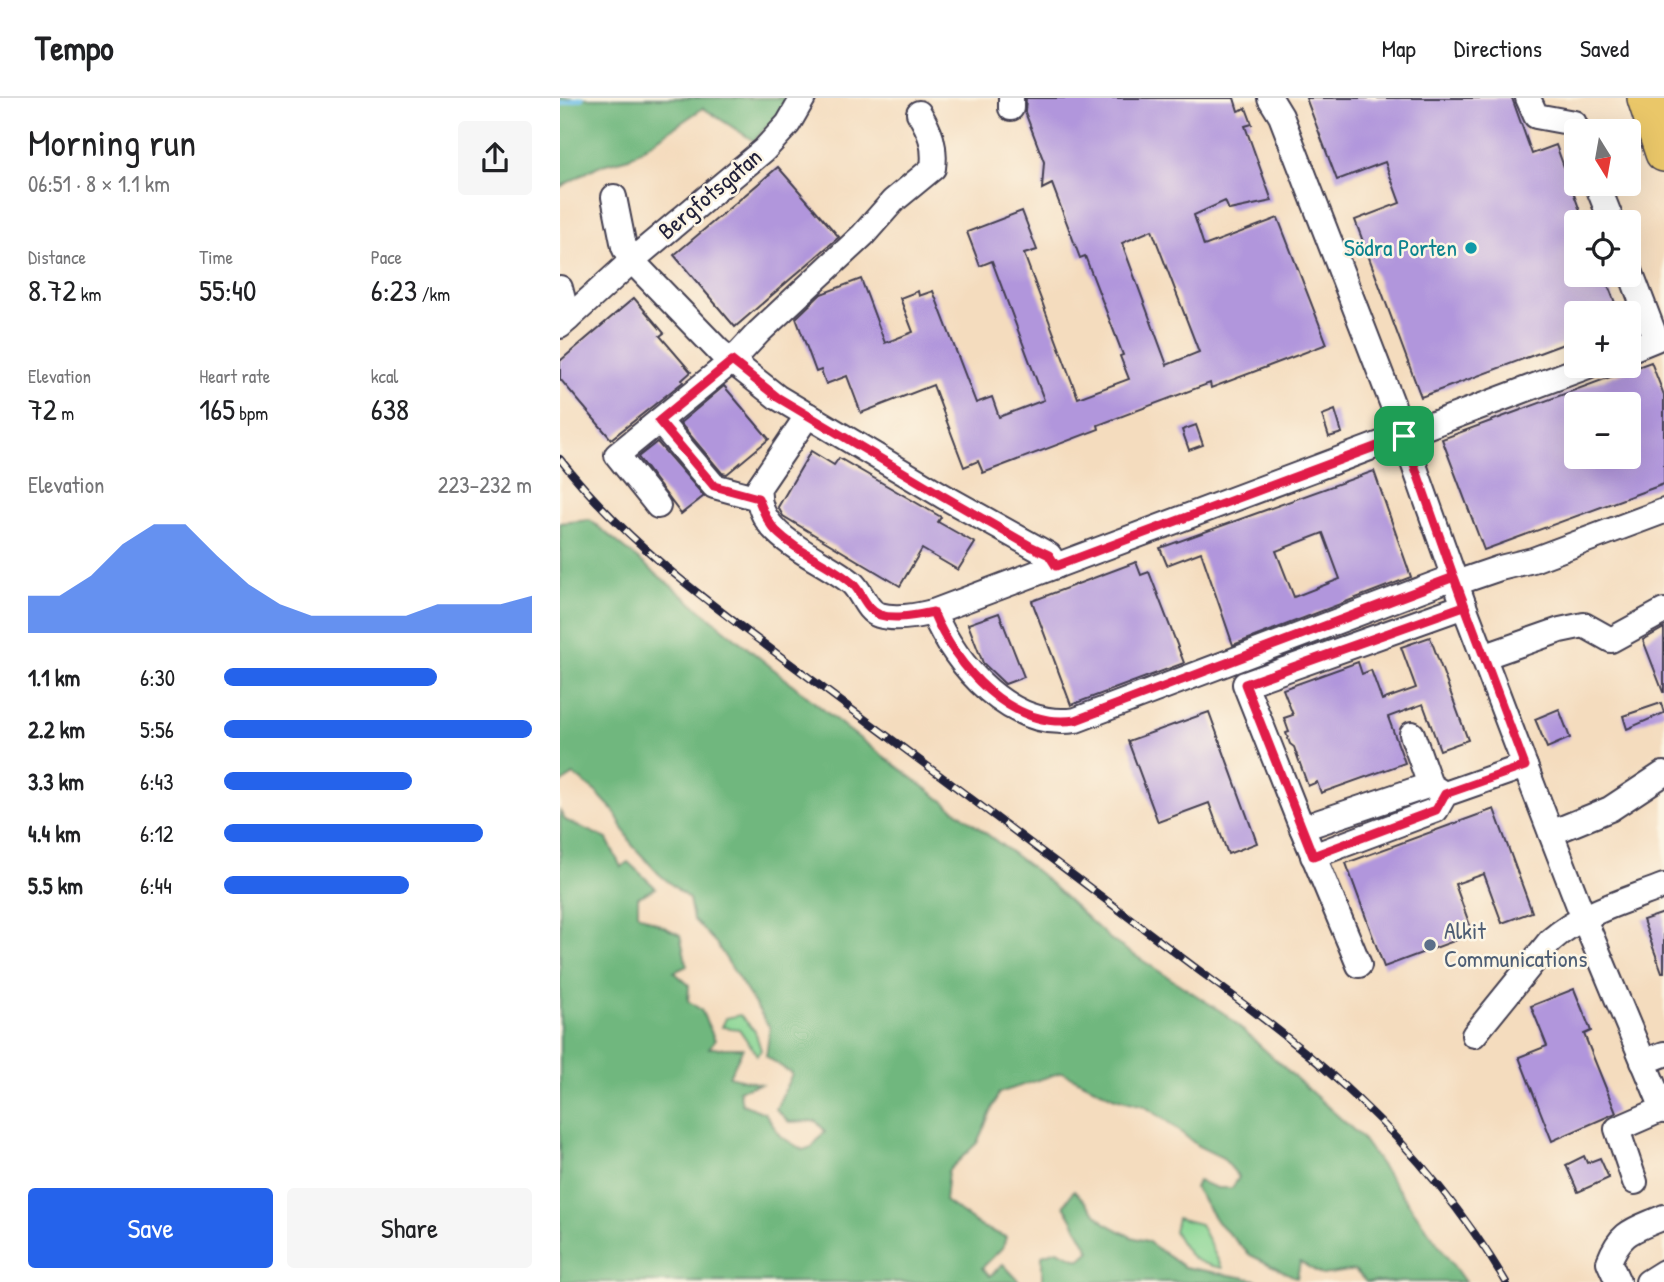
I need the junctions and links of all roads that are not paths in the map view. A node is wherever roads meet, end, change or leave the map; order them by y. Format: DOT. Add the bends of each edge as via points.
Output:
graph roads {
  1 [pos="803,98"];
  2 [pos="1528,98"];
  3 [pos="1565,98"];
  4 [pos="1646,98"];
  5 [pos="1277,104"];
  6 [pos="919,113"];
  7 [pos="1573,119"];
  8 [pos="1564,124"];
  9 [pos="1664,153"];
  10 [pos="614,197"];
  11 [pos="632,264"];
  12 [pos="1636,287"];
  13 [pos="560,288"];
  14 [pos="564,323"];
  15 [pos="1641,346"];
  16 [pos="732,361"];
  17 [pos="1564,375"];
  18 [pos="808,415"];
  19 [pos="659,421"];
  20 [pos="1404,436"];
  21 [pos="758,498"];
  22 [pos="657,506"];
  23 [pos="1664,511"];
  24 [pos="1056,566"];
  25 [pos="1458,589"];
  26 [pos="1664,611"];
  27 [pos="933,612"];
  28 [pos="1483,657"];
  29 [pos="1412,734"];
  30 [pos="1525,766"];
  31 [pos="1663,774"];
  32 [pos="1437,790"];
  33 [pos="1301,828"];
  34 [pos="1550,833"];
  35 [pos="1313,856"];
  36 [pos="1664,886"];
  37 [pos="1584,919"];
  38 [pos="1359,965"];
  39 [pos="1474,1035"];
  40 [pos="1654,1058"];
  41 [pos="1664,1110"];
  42 [pos="1635,1182"];
  43 [pos="1664,1216"];
  44 [pos="1664,1272"];
  45 [pos="1618,1282"];
  46 [pos="1648,1282"];
  1 -- 11 [label="street, Bergfotsgatan" via="788,124 764,150"];
  2 -- 8 [label="street" via="1536,116"];
  3 -- 7 [label="street"];
  4 -- 9 [label="highway"];
  5 -- 20 [label="street"];
  6 -- 16 [label="street" via="930,130 933,168 893,201"];
  10 -- 11 [label="street"];
  11 -- 14 [label="street, Bergfotsgatan"];
  11 -- 16 [label="street"];
  12 -- 15 [label="street" via="1656,340"];
  13 -- 14 [label="street"];
  16 -- 18 [label="street"];
  16 -- 19 [label="street"];
  17 -- 20 [label="street"];
  18 -- 21 [label="street" via="765,476"];
  18 -- 24 [label="street" via="1049,555"];
  19 -- 21 [label="street" via="714,486"];
  19 -- 22 [label="street" via="617,455"];
  20 -- 24 [label="street"];
  20 -- 25 [label="street"];
  21 -- 27 [label="street" via="775,530 859,589 870,610 884,616"];
  23 -- 25 [label="street" via="1500,568"];
  24 -- 27 [label="street"];
  25 -- 27 [label="street" via="1058,723 1044,721 988,691 954,652"];
  25 -- 28 [label="street"];
  25 -- 33 [label="street" via="1245,684"];
  26 -- 28 [label="street" via="1611,640 1584,625"];
  28 -- 30 [label="street"];
  29 -- 32 [label="street"];
  30 -- 32 [label="street"];
  30 -- 34 [label="street"];
  31 -- 34 [label="street" via="1610,809"];
  32 -- 33 [label="street"];
  32 -- 35 [label="street" via="1436,810"];
  33 -- 35 [label="street"];
  34 -- 37 [label="street"];
  35 -- 38 [label="street"];
  36 -- 37 [label="street"];
  37 -- 39 [label="street" via="1550,941"];
  37 -- 40 [label="street"];
  40 -- 41 [label="street"];
  41 -- 42 [label="street" via="1616,1129"];
  43 -- 45 [label="street" via="1624,1235 1609,1262"];
  44 -- 46 [label="street"];
}
